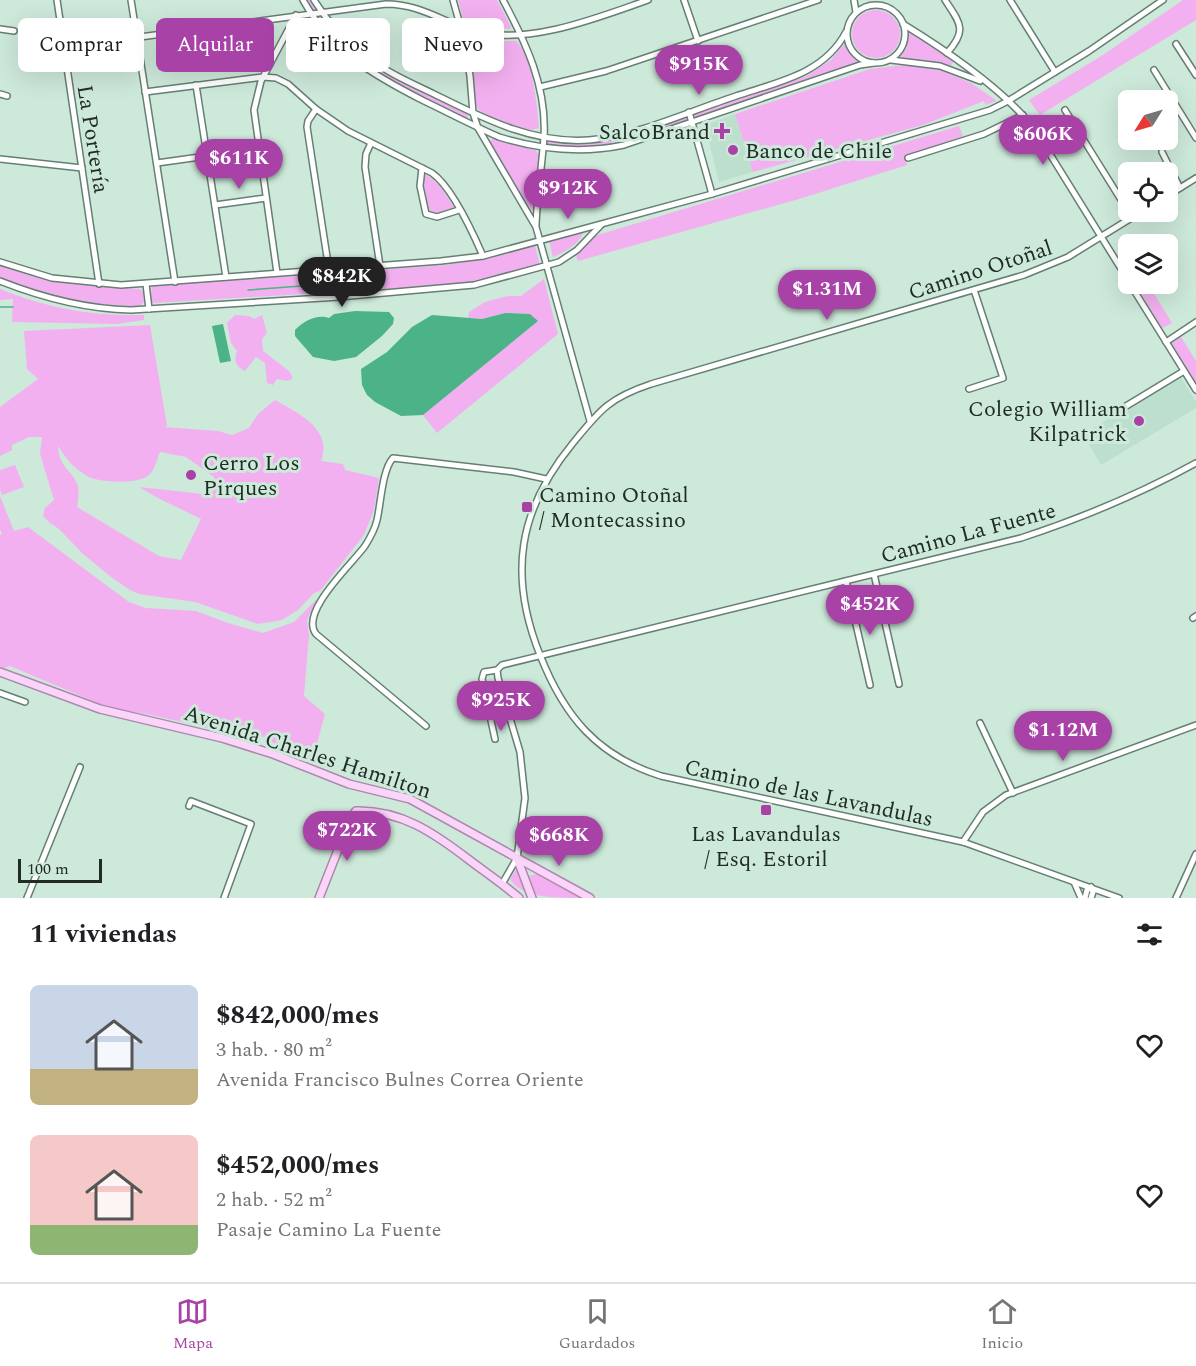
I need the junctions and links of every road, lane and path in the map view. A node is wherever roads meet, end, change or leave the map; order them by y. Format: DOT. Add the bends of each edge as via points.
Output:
graph roads {
  1 [pos="57,0"];
  2 [pos="131,0"];
  3 [pos="303,0"];
  4 [pos="314,0"];
  5 [pos="453,0"];
  6 [pos="503,0"];
  7 [pos="648,0"];
  8 [pos="684,0"];
  9 [pos="818,0"];
  10 [pos="854,0"];
  11 [pos="882,0"];
  12 [pos="945,0"];
  13 [pos="1010,0"];
  14 [pos="1163,0"];
  15 [pos="892,10"];
  16 [pos="322,12"];
  17 [pos="856,12"];
  18 [pos="311,13"];
  19 [pos="296,15"];
  20 [pos="133,18"];
  21 [pos="442,18"];
  22 [pos="458,18"];
  23 [pos="903,24"];
  24 [pos="0,29"];
  25 [pos="14,31"];
  26 [pos="846,32"];
  27 [pos="504,34"];
  28 [pos="521,34"];
  29 [pos="144,36"];
  30 [pos="698,41"];
  31 [pos="1176,44"];
  32 [pos="947,54"];
  33 [pos="889,60"];
  34 [pos="874,63"];
  35 [pos="1154,70"];
  36 [pos="142,72"];
  37 [pos="470,72"];
  38 [pos="1054,72"];
  39 [pos="1196,75"];
  40 [pos="398,76"];
  41 [pos="263,77"];
  42 [pos="770,84"];
  43 [pos="196,85"];
  44 [pos="393,85"];
  45 [pos="540,87"];
  46 [pos="993,88"];
  47 [pos="145,92"];
  48 [pos="0,94"];
  49 [pos="774,94"];
  50 [pos="7,96"];
  51 [pos="1008,101"];
  52 [pos="316,109"];
  53 [pos="1065,110"];
  54 [pos="689,112"];
  55 [pos="473,113"];
  56 [pos="1023,115"];
  57 [pos="692,122"];
  58 [pos="478,128"];
  59 [pos="544,137"];
  60 [pos="1196,138"];
  61 [pos="599,139"];
  62 [pos="371,143"];
  63 [pos="543,148"];
  64 [pos="600,149"];
  65 [pos="1162,152"];
  66 [pos="207,156"];
  67 [pos="908,158"];
  68 [pos="0,159"];
  69 [pos="157,163"];
  70 [pos="82,168"];
  71 [pos="422,168"];
  72 [pos="1196,178"];
  73 [pos="1180,188"];
  74 [pos="712,194"];
  75 [pos="1118,195"];
  76 [pos="266,198"];
  77 [pos="215,205"];
  78 [pos="459,210"];
  79 [pos="1118,222"];
  80 [pos="602,224"];
  81 [pos="536,227"];
  82 [pos="1101,236"];
  83 [pos="539,240"];
  84 [pos="483,256"];
  85 [pos="0,262"];
  86 [pos="1118,264"];
  87 [pos="380,266"];
  88 [pos="547,267"];
  89 [pos="329,270"];
  90 [pos="277,273"];
  91 [pos="226,277"];
  92 [pos="0,281"];
  93 [pos="175,282"];
  94 [pos="99,284"];
  95 [pos="146,284"];
  96 [pos="974,290"];
  97 [pos="1136,294"];
  98 [pos="148,309"];
  99 [pos="1196,322"];
  100 [pos="1166,342"];
  101 [pos="1184,371"];
  102 [pos="969,389"];
  103 [pos="1196,390"];
  104 [pos="1113,414"];
  105 [pos="590,421"];
  106 [pos="1196,463"];
  107 [pos="546,478"];
  108 [pos="874,574"];
  109 [pos="846,581"];
  110 [pos="540,656"];
  111 [pos="497,670"];
  112 [pos="0,672"];
  113 [pos="899,684"];
  114 [pos="870,685"];
  115 [pos="0,693"];
  116 [pos="25,702"];
  117 [pos="980,723"];
  118 [pos="1196,725"];
  119 [pos="426,726"];
  120 [pos="495,739"];
  121 [pos="80,767"];
  122 [pos="1013,793"];
  123 [pos="189,806"];
  124 [pos="963,842"];
  125 [pos="1196,854"];
  126 [pos="517,858"];
  127 [pos="541,872"];
  128 [pos="524,874"];
  129 [pos="1073,881"];
  130 [pos="502,884"];
  131 [pos="1091,888"];
  132 [pos="1107,894"];
  133 [pos="27,898"];
  134 [pos="224,898"];
  135 [pos="319,898"];
  136 [pos="519,898"];
  137 [pos="532,898"];
  138 [pos="590,898"];
  139 [pos="1083,898"];
  140 [pos="1091,898"];
  141 [pos="1100,898"];
  142 [pos="1119,898"];
  143 [pos="1176,898"];
  1 -- 70 [label="street, La Portería"];
  2 -- 20 [label="street"];
  3 -- 18 [label="street"];
  4 -- 16 [label="street"];
  5 -- 22 [label="street"];
  6 -- 28 [label="street"];
  7 -- 28 [label="street" via="578,22"];
  8 -- 30 [label="street"];
  9 -- 30 [label="street"];
  10 -- 17 [label="street"];
  11 -- 15 [label="street"];
  12 -- 32 [label="street" via="961,29"];
  13 -- 38 [label="street"];
  14 -- 38 [label="street"];
  15 -- 17 [label="street" via="871,4"];
  15 -- 23 [label="street"];
  16 -- 18 [label="street"];
  16 -- 21 [label="street" via="402,4"];
  16 -- 40 [label="street" via="351,44"];
  17 -- 26 [label="street"];
  18 -- 19 [label="street"];
  18 -- 44 [label="street" via="347,54"];
  19 -- 29 [label="street"];
  19 -- 41 [label="street"];
  23 -- 32 [label="street"];
  23 -- 33 [label="street" via="904,43"];
  24 -- 25 [label="street"];
  26 -- 34 [label="street" via="854,54"];
  26 -- 42 [label="street" via="836,49 816,66"];
  27 -- 28 [label="street"];
  28 -- 45 [label="street"];
  30 -- 45 [label="street" via="606,71"];
  31 -- 39 [label="street"];
  32 -- 46 [label="street"];
  33 -- 34 [label="street"];
  33 -- 46 [label="street" via="951,69"];
  34 -- 49 [label="street"];
  35 -- 60 [label="street"];
  36 -- 47 [label="street"];
  37 -- 55 [label="street"];
  38 -- 51 [label="street"];
  40 -- 44 [label="street"];
  40 -- 55 [label="street"];
  41 -- 43 [label="street"];
  41 -- 52 [label="street" via="284,81"];
  41 -- 76 [label="street" via="254,117"];
  42 -- 49 [label="street"];
  42 -- 54 [label="street"];
  43 -- 47 [label="street"];
  43 -- 66 [label="street"];
  44 -- 58 [label="street"];
  45 -- 59 [label="street"];
  46 -- 51 [label="street"];
  47 -- 69 [label="street"];
  48 -- 50 [label="street"];
  49 -- 57 [label="street"];
  51 -- 56 [label="street"];
  51 -- 74 [label="street" via="990,110"];
  52 -- 62 [label="street"];
  52 -- 89 [label="street" via="307,127"];
  53 -- 75 [label="street"];
  54 -- 57 [label="street"];
  54 -- 61 [label="street"];
  55 -- 58 [label="street"];
  55 -- 59 [label="street"];
  56 -- 67 [label="street" via="984,134"];
  56 -- 82 [label="street"];
  57 -- 64 [label="street"];
  57 -- 74 [label="street"];
  58 -- 63 [label="street"];
  58 -- 81 [label="street"];
  59 -- 61 [label="street"];
  59 -- 63 [label="street"];
  61 -- 64 [label="street"];
  62 -- 71 [label="street"];
  62 -- 87 [label="street" via="365,167"];
  63 -- 64 [label="street"];
  63 -- 81 [label="street"];
  65 -- 73 [label="street"];
  66 -- 69 [label="street"];
  66 -- 77 [label="street"];
  68 -- 70 [label="street"];
  69 -- 93 [label="street"];
  70 -- 94 [label="street, La Portería"];
  71 -- 78 [label="street" via="440,179"];
  71 -- 78 [label="street" via="420,186 426,214 437,217"];
  72 -- 73 [label="street"];
  74 -- 80 [label="street"];
  76 -- 77 [label="street"];
  76 -- 90 [label="street"];
  77 -- 91 [label="street"];
  78 -- 84 [label="street"];
  79 -- 82 [label="street, Camino Otoñal"];
  80 -- 83 [label="street"];
  80 -- 88 [label="street" via="571,254"];
  81 -- 83 [label="street"];
  82 -- 86 [label="street"];
  82 -- 96 [label="street, Camino Otoñal" via="1055,263"];
  83 -- 84 [label="street"];
  83 -- 88 [label="street"];
  84 -- 87 [label="street"];
  85 -- 94 [label="street" via="52,278"];
  87 -- 89 [label="street"];
  88 -- 98 [label="street" via="474,285"];
  88 -- 105 [label="street"];
  89 -- 90 [label="street"];
  90 -- 91 [label="street"];
  91 -- 93 [label="street"];
  92 -- 98 [label="street" via="85,307"];
  93 -- 95 [label="street"];
  94 -- 95 [label="street"];
  95 -- 98 [label="street"];
  96 -- 102 [label="street" via="1003,378"];
  96 -- 105 [label="street, Camino Otoñal" via="634,390 612,401"];
  97 -- 100 [label="street"];
  99 -- 100 [label="street"];
  100 -- 101 [label="street"];
  101 -- 103 [label="street"];
  101 -- 104 [label="street"];
  105 -- 107 [label="street, Camino Otoñal"];
  106 -- 108 [label="street, Camino La Fuente" via="1120,501 1050,528"];
  107 -- 110 [label="street, Camino Otoñal" via="529,521 522,563 525,608"];
  107 -- 119 [label="street" via="393,458 387,468 372,534 324,596 311,621 316,634"];
  108 -- 109 [label="street, Camino La Fuente"];
  108 -- 113 [label="street"];
  109 -- 110 [label="street, Camino La Fuente"];
  109 -- 114 [label="street"];
  110 -- 111 [label="street, Camino La Fuente" via="508,663"];
  110 -- 124 [label="street, Camino de las Lavandulas" via="575,721 601,746 639,768 738,794"];
  111 -- 120 [label="street" via="484,672 482,679"];
  111 -- 126 [label="street" via="524,776"];
  112 -- 126 [label="main road, Avenida Charles Hamilton" via="100,709 222,738 349,784 410,799"];
  115 -- 116 [label="street"];
  117 -- 122 [label="street"];
  118 -- 122 [label="street"];
  121 -- 133 [label="street"];
  122 -- 124 [label="street" via="983,812"];
  123 -- 134 [label="street" via="191,801 251,824"];
  124 -- 129 [label="street, Camino de las Lavandulas"];
  125 -- 143 [label="street"];
  126 -- 127 [label="main road, Avenida Charles Hamilton"];
  126 -- 128 [label="main road"];
  126 -- 130 [label="street"];
  127 -- 128 [label="main road"];
  127 -- 138 [label="main road, Avenida Charles Hamilton"];
  128 -- 137 [label="main road"];
  129 -- 131 [label="street, Camino de las Lavandulas"];
  129 -- 139 [label="street"];
  130 -- 135 [label="main road, Avenida Charles Hamilton" via="420,826 392,815 356,812"];
  130 -- 136 [label="main road, Avenida Charles Hamilton"];
  131 -- 132 [label="street, Camino de las Lavandulas"];
  131 -- 139 [label="street"];
  131 -- 140 [label="street"];
  132 -- 141 [label="street"];
  132 -- 142 [label="street, Camino de las Lavandulas"];
}
